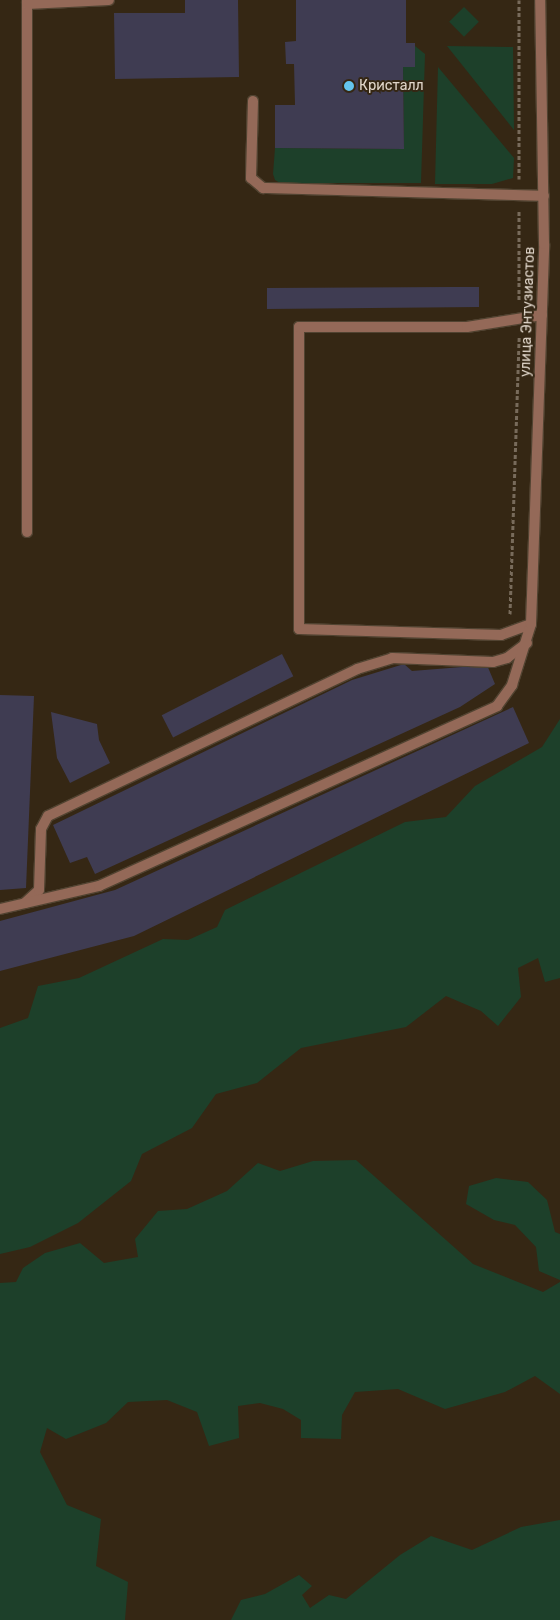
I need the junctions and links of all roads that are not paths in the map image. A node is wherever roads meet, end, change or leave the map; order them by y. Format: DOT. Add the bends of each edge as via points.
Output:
graph roads {
  1 [pos="110,0"];
  2 [pos="540,0"];
  3 [pos="27,2"];
  4 [pos="253,101"];
  5 [pos="544,196"];
  6 [pos="542,315"];
  7 [pos="27,532"];
  8 [pos="531,624"];
  9 [pos="528,642"];
  10 [pos="24,904"];
  11 [pos="0,909"];
  1 -- 3 [label="lane"];
  2 -- 5 [label="lane, улица Энтузиастов"];
  3 -- 7 [label="lane"];
  4 -- 5 [label="lane" via="252,178 262,188"];
  5 -- 6 [label="lane, улица Энтузиастов"];
  6 -- 8 [label="lane, улица Энтузиастов"];
  6 -- 8 [label="lane" via="467,327 299,328 299,629 501,635"];
  8 -- 9 [label="lane, улица Энтузиастов"];
  9 -- 10 [label="lane, улица Энтузиастов" via="512,685 497,706 99,886"];
  9 -- 10 [label="lane" via="507,658 494,662 392,658 357,668 48,816 41,829 39,890"];
  10 -- 11 [label="lane, улица Энтузиастов"];
}
